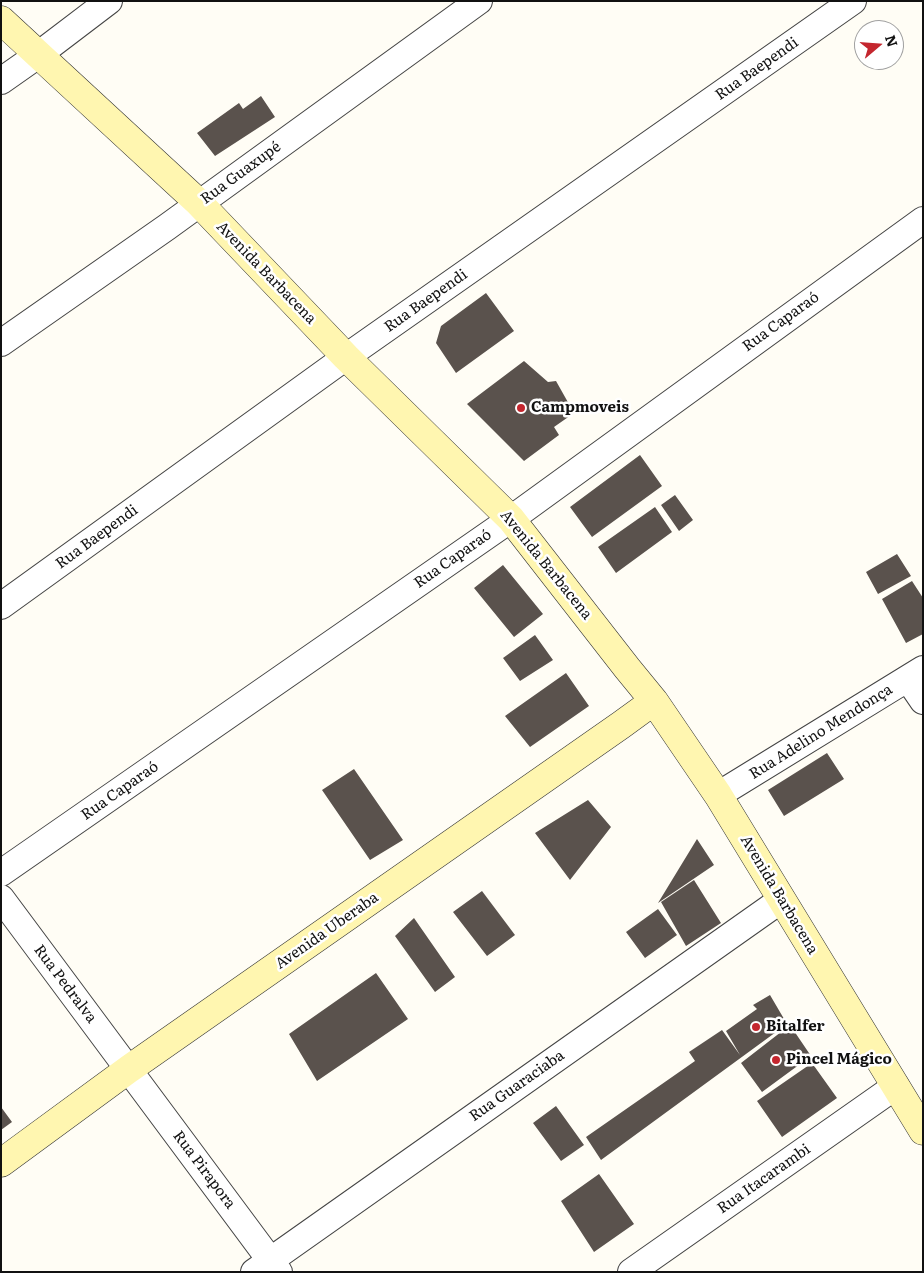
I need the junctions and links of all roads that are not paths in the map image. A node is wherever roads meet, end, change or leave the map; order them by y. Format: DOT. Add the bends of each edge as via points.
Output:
graph roads {
  1 [pos="108,1"];
  2 [pos="479,1"];
  3 [pos="853,1"];
  4 [pos="1,20"];
  5 [pos="38,55"];
  6 [pos="1,81"];
  7 [pos="199,203"];
  8 [pos="923,220"];
  9 [pos="1,344"];
  10 [pos="346,357"];
  11 [pos="511,519"];
  12 [pos="1,606"];
  13 [pos="916,674"];
  14 [pos="654,700"];
  15 [pos="923,701"];
  16 [pos="718,796"];
  17 [pos="1,873"];
  18 [pos="1,898"];
  19 [pos="781,900"];
  20 [pos="129,1069"];
  21 [pos="896,1086"];
  22 [pos="923,1132"];
  23 [pos="1,1163"];
  24 [pos="268,1268"];
  25 [pos="631,1272"];
  1 -- 5 [label="street"];
  2 -- 7 [label="street, Rua Guaxupé"];
  3 -- 10 [label="street, Rua Baependi"];
  4 -- 5 [label="main road, Avenida Barbacena"];
  5 -- 6 [label="street"];
  5 -- 7 [label="main road, Avenida Barbacena"];
  7 -- 9 [label="street, Rua Guaxupé"];
  7 -- 10 [label="main road, Avenida Barbacena"];
  8 -- 11 [label="street, Rua Caparaó"];
  10 -- 11 [label="main road, Avenida Barbacena"];
  10 -- 12 [label="street, Rua Baependi"];
  11 -- 14 [label="main road, Avenida Barbacena"];
  11 -- 17 [label="street, Rua Caparaó"];
  13 -- 15 [label="street"];
  13 -- 16 [label="street, Rua Adelino Mendonça"];
  14 -- 16 [label="main road, Avenida Barbacena"];
  14 -- 20 [label="main road, Avenida Uberaba"];
  16 -- 19 [label="main road, Avenida Barbacena"];
  18 -- 20 [label="street, Rua Pedralva"];
  19 -- 21 [label="main road, Avenida Barbacena"];
  19 -- 24 [label="street, Rua Guaraciaba"];
  20 -- 23 [label="main road, Avenida Uberaba"];
  20 -- 24 [label="street, Rua Pirapora"];
  21 -- 22 [label="main road, Avenida Barbacena"];
  21 -- 25 [label="street, Rua Itacarambi"];
}
